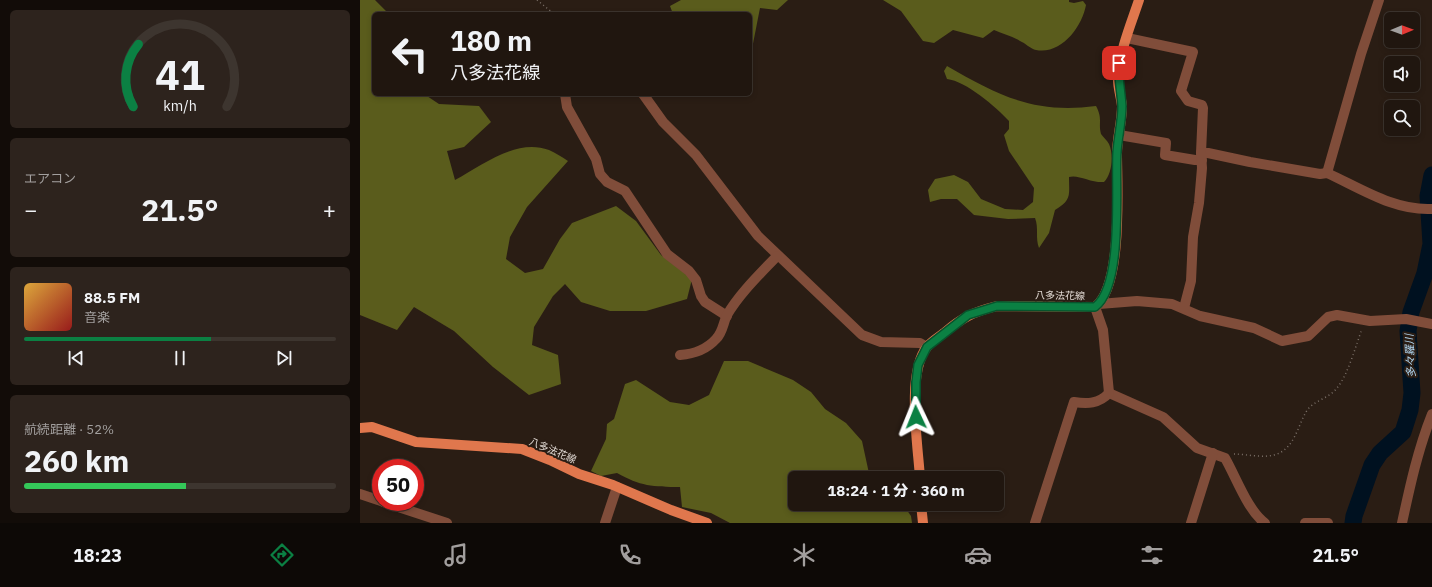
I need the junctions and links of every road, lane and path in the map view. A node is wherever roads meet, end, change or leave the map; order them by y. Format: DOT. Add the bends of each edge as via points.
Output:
graph roads {
  1 [pos="537,0"];
  2 [pos="1140,0"];
  3 [pos="1379,0"];
  4 [pos="552,12"];
  5 [pos="1127,38"];
  6 [pos="565,96"];
  7 [pos="644,96"];
  8 [pos="1119,135"];
  9 [pos="1202,157"];
  10 [pos="1327,173"];
  11 [pos="1428,210"];
  12 [pos="777,256"];
  13 [pos="1097,305"];
  14 [pos="1184,308"];
  15 [pos="726,316"];
  16 [pos="1362,320"];
  17 [pos="1432,324"];
  18 [pos="927,347"];
  19 [pos="680,355"];
  20 [pos="1109,393"];
  21 [pos="1432,414"];
  22 [pos="360,428"];
  23 [pos="1213,453"];
  24 [pos="1225,458"];
  25 [pos="920,471"];
  26 [pos="617,487"];
  27 [pos="360,494"];
  28 [pos="372,498"];
  29 [pos="410,511"];
  30 [pos="922,511"];
  31 [pos="447,523"];
  32 [pos="605,523"];
  33 [pos="707,523"];
  34 [pos="923,523"];
  35 [pos="1035,523"];
  36 [pos="1191,523"];
  37 [pos="1265,523"];
  38 [pos="1305,523"];
  39 [pos="1328,523"];
  40 [pos="1402,523"];
  1 -- 4 [label="path"];
  2 -- 5 [label="main road, 八多法花線"];
  3 -- 10 [label="street"];
  5 -- 8 [label="main road, 八多法花線" via="1119,63 1118,78 1122,106"];
  5 -- 9 [label="street" via="1193,52 1181,91 1188,101 1202,105 1203,108"];
  6 -- 15 [label="street" via="567,107 596,159 600,174 607,182 625,191 667,254 689,271 696,280 700,296"];
  7 -- 12 [label="street" via="663,122 696,155 758,236"];
  8 -- 9 [label="street" via="1166,143 1165,155 1195,160"];
  8 -- 13 [label="main road, 八多法花線" via="1118,214 1113,263 1106,292"];
  9 -- 10 [label="street" via="1208,153 1320,174"];
  9 -- 14 [label="street" via="1191,281"];
  10 -- 11 [label="street" via="1373,196 1400,205"];
  12 -- 15 [label="street"];
  12 -- 18 [label="street" via="862,335 881,342 920,343"];
  13 -- 14 [label="street" via="1138,301 1172,304"];
  13 -- 18 [label="main road, 八多法花線" via="997,306 968,315"];
  13 -- 20 [label="street" via="1103,330"];
  14 -- 16 [label="street" via="1200,316 1254,328 1282,341 1308,336 1328,317 1337,315"];
  15 -- 19 [label="street" via="722,331 716,340 703,349"];
  16 -- 17 [label="street" via="1406,319"];
  16 -- 24 [label="path" via="1363,327 1337,389 1306,411 1293,440 1285,449 1277,454 1235,454"];
  18 -- 25 [label="main road, 八多法花線" via="918,365 916,382"];
  20 -- 23 [label="street" via="1163,417 1193,445"];
  20 -- 35 [label="street" via="1090,404 1074,402"];
  21 -- 40 [label="street" via="1424,434"];
  22 -- 26 [label="main road, 八多法花線" via="372,427 416,442 522,449 579,474"];
  23 -- 24 [label="street"];
  23 -- 36 [label="street"];
  24 -- 37 [label="street" via="1245,496"];
  26 -- 32 [label="street"];
  26 -- 33 [label="main road, 八多法花線"];
  27 -- 28 [label="street"];
  29 -- 31 [label="street"];
  30 -- 34 [label="main road"];
  38 -- 39 [label="street"];
}
